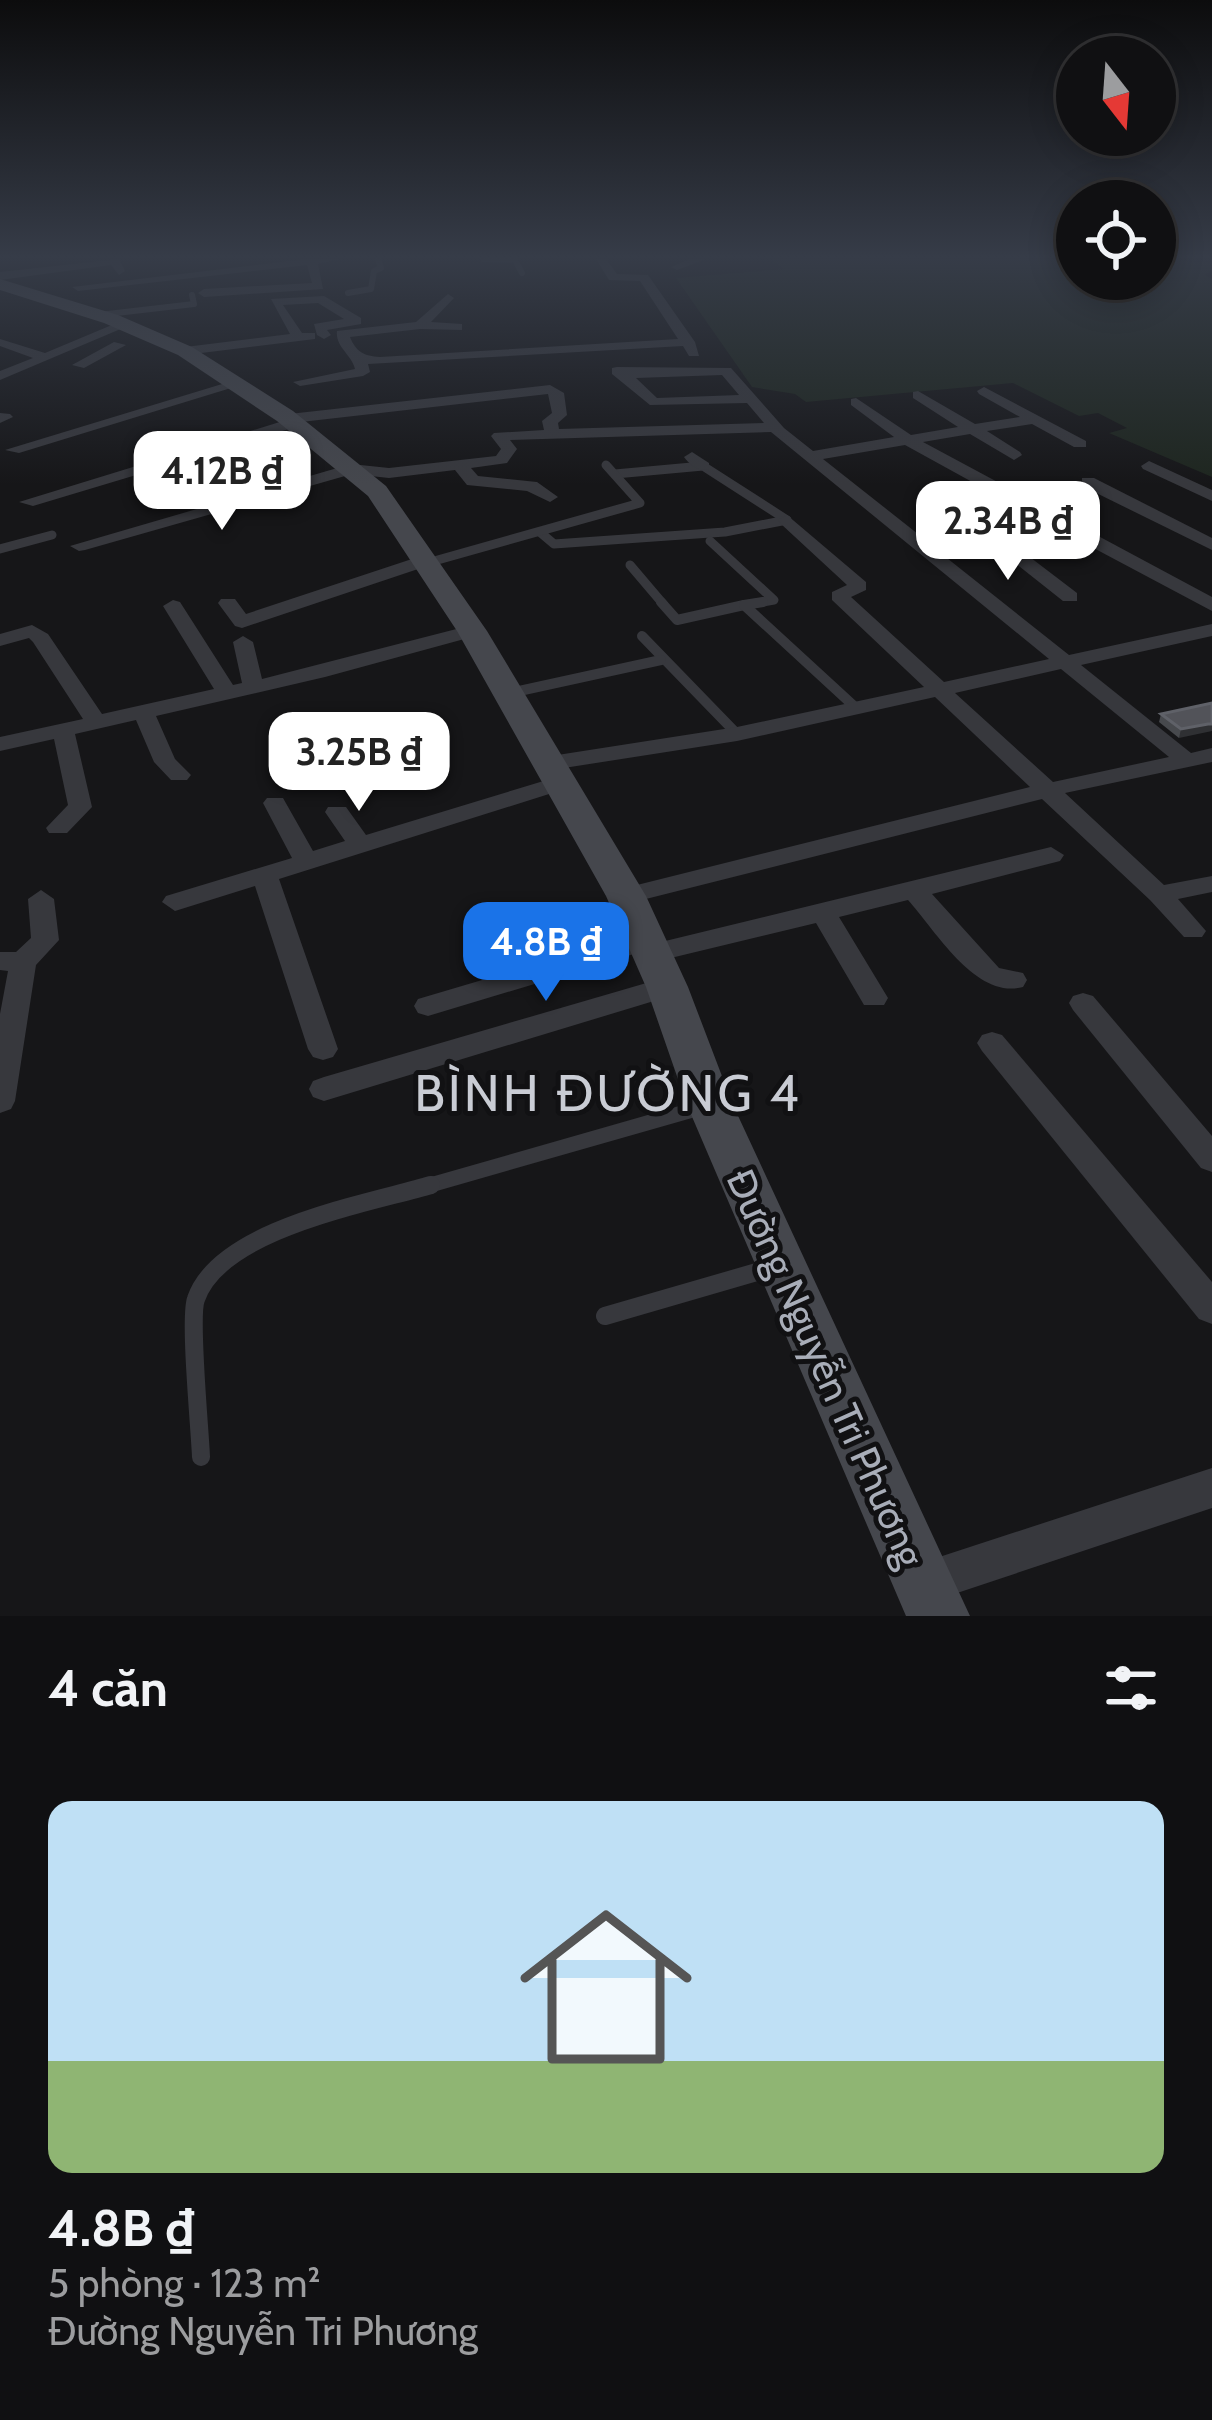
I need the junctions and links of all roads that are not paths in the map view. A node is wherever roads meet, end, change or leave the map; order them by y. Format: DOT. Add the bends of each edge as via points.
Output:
graph roads {
  1 [pos="82,334"];
  2 [pos="99,334"];
  3 [pos="150,334"];
  4 [pos="296,334"];
  5 [pos="335,334"];
  6 [pos="342,334"];
  7 [pos="683,334"];
  8 [pos="324,335"];
  9 [pos="298,337"];
  10 [pos="2,341"];
  11 [pos="688,342"];
  12 [pos="607,347"];
  13 [pos="184,351"];
  14 [pos="496,354"];
  15 [pos="448,357"];
  16 [pos="47,358"];
  17 [pos="360,362"];
  18 [pos="79,365"];
  19 [pos="5,370"];
  20 [pos="504,370"];
  21 [pos="705,371"];
  22 [pos="626,374"];
  23 [pos="237,384"];
  24 [pos="984,392"];
  25 [pos="918,395"];
  26 [pos="450,397"];
  27 [pos="750,399"];
  28 [pos="856,402"];
  29 [pos="294,408"];
  30 [pos="1033,419"];
  31 [pos="486,423"];
  32 [pos="775,427"];
  33 [pos="971,429"];
  34 [pos="552,435"];
  35 [pos="499,436"];
  36 [pos="908,440"];
  37 [pos="1080,444"];
  38 [pos="13,450"];
  39 [pos="1014,455"];
  40 [pos="810,456"];
  41 [pos="460,465"];
  42 [pos="606,465"];
  43 [pos="1150,466"];
  44 [pos="350,469"];
  45 [pos="615,474"];
  46 [pos="1088,482"];
  47 [pos="1212,496"];
  48 [pos="550,497"];
  49 [pos="27,502"];
  50 [pos="1041,513"];
  51 [pos="787,520"];
  52 [pos="979,526"];
  53 [pos="541,533"];
  54 [pos="52,535"];
  55 [pos="916,539"];
  56 [pos="710,541"];
  57 [pos="1212,544"];
  58 [pos="79,546"];
  59 [pos="0,548"];
  60 [pos="425,562"];
  61 [pos="630,565"];
  62 [pos="1070,597"];
  63 [pos="228,603"];
  64 [pos="1212,604"];
  65 [pos="745,605"];
  66 [pos="173,607"];
  67 [pos="1212,630"];
  68 [pos="472,632"];
  69 [pos="642,636"];
  70 [pos="0,640"];
  71 [pos="243,642"];
  72 [pos="661,660"];
  73 [pos="1068,661"];
  74 [pos="254,687"];
  75 [pos="940,687"];
  76 [pos="227,693"];
  77 [pos="509,693"];
  78 [pos="855,707"];
  79 [pos="143,712"];
  80 [pos="96,722"];
  81 [pos="63,730"];
  82 [pos="737,734"];
  83 [pos="0,744"];
  84 [pos="1199,758"];
  85 [pos="555,773"];
  86 [pos="178,775"];
  87 [pos="1044,790"];
  88 [pos="275,803"];
  89 [pos="337,812"];
  90 [pos="58,828"];
  91 [pos="361,846"];
  92 [pos="1051,855"];
  93 [pos="306,861"];
  94 [pos="263,873"];
  95 [pos="1212,884"];
  96 [pos="914,890"];
  97 [pos="1159,894"];
  98 [pos="626,896"];
  99 [pos="41,898"];
  100 [pos="175,902"];
  101 [pos="823,912"];
  102 [pos="1193,932"];
  103 [pos="12,961"];
  104 [pos="654,961"];
  105 [pos="1012,980"];
  106 [pos="874,998"];
  107 [pos="1083,1003"];
  108 [pos="428,1006"];
  109 [pos="992,1043"];
  110 [pos="323,1049"];
  111 [pos="324,1089"];
  112 [pos="0,1101"];
  113 [pos="710,1105"];
  114 [pos="1212,1159"];
  115 [pos="781,1265"];
  116 [pos="1212,1309"];
  117 [pos="605,1316"];
  118 [pos="201,1457"];
  119 [pos="1212,1488"];
  120 [pos="930,1600"];
  1 -- 16 [label="street"];
  2 -- 18 [label="street"];
  3 -- 13 [label="main road, Đường Nguyễn Tri Phương"];
  4 -- 9 [label="street"];
  5 -- 8 [label="street"];
  6 -- 17 [label="street"];
  7 -- 11 [label="street"];
  8 -- 9 [label="street"];
  9 -- 13 [label="street"];
  10 -- 16 [label="street"];
  11 -- 12 [label="street"];
  11 -- 21 [label="street"];
  12 -- 14 [label="street"];
  12 -- 22 [label="street" via="616,371"];
  13 -- 23 [label="main road, Đường Nguyễn Tri Phương"];
  14 -- 15 [label="street"];
  14 -- 20 [label="street"];
  15 -- 17 [label="street"];
  15 -- 26 [label="street"];
  16 -- 19 [label="street"];
  17 -- 29 [label="street" via="363,372"];
  21 -- 22 [label="street"];
  21 -- 27 [label="street" via="726,371"];
  22 -- 27 [label="street" via="642,398 656,403"];
  23 -- 29 [label="main road, Đường Nguyễn Tri Phương"];
  23 -- 38 [label="street"];
  24 -- 30 [label="street"];
  25 -- 33 [label="street"];
  26 -- 29 [label="street"];
  26 -- 34 [label="street" via="555,390 560,415 550,421"];
  27 -- 32 [label="street"];
  28 -- 36 [label="street"];
  29 -- 44 [label="main road, Đường Nguyễn Tri Phương"];
  29 -- 49 [label="street"];
  30 -- 33 [label="street"];
  30 -- 37 [label="street"];
  31 -- 35 [label="street"];
  32 -- 34 [label="street"];
  32 -- 40 [label="street"];
  33 -- 36 [label="street"];
  33 -- 39 [label="street"];
  34 -- 35 [label="street"];
  35 -- 41 [label="street" via="509,449 501,460"];
  36 -- 40 [label="street"];
  36 -- 50 [label="street"];
  40 -- 55 [label="street"];
  41 -- 44 [label="street"];
  41 -- 48 [label="street" via="473,482 531,486"];
  42 -- 45 [label="lane"];
  43 -- 47 [label="street"];
  44 -- 58 [label="street"];
  44 -- 60 [label="main road, Đường Nguyễn Tri Phương" via="377,490"];
  45 -- 51 [label="lane" via="698,461"];
  45 -- 53 [label="lane" via="640,503"];
  46 -- 57 [label="street"];
  50 -- 52 [label="street"];
  50 -- 64 [label="street"];
  51 -- 53 [label="lane" via="554,544"];
  51 -- 75 [label="street" via="860,586 839,596"];
  52 -- 55 [label="street"];
  52 -- 62 [label="street"];
  53 -- 60 [label="lane"];
  54 -- 59 [label="lane"];
  55 -- 73 [label="street"];
  56 -- 65 [label="lane" via="774,600"];
  60 -- 63 [label="street" via="242,622"];
  60 -- 68 [label="main road, Đường Nguyễn Tri Phương"];
  61 -- 65 [label="lane" via="677,620"];
  65 -- 78 [label="lane"];
  66 -- 76 [label="street"];
  67 -- 73 [label="street"];
  68 -- 74 [label="street"];
  68 -- 77 [label="main road, Đường Nguyễn Tri Phương"];
  69 -- 72 [label="lane"];
  70 -- 80 [label="street" via="28,621"];
  71 -- 74 [label="street"];
  72 -- 77 [label="lane"];
  72 -- 82 [label="lane"];
  73 -- 75 [label="street"];
  73 -- 84 [label="street"];
  74 -- 76 [label="street"];
  75 -- 78 [label="street"];
  75 -- 87 [label="street"];
  76 -- 79 [label="street"];
  77 -- 85 [label="main road, Đường Nguyễn Tri Phương"];
  78 -- 82 [label="street"];
  79 -- 80 [label="street"];
  79 -- 86 [label="street"];
  80 -- 81 [label="street"];
  81 -- 83 [label="street"];
  81 -- 90 [label="street" via="80,807"];
  82 -- 85 [label="street"];
  84 -- 87 [label="street"];
  85 -- 91 [label="street"];
  85 -- 98 [label="main road, Đường Nguyễn Tri Phương"];
  87 -- 97 [label="street"];
  87 -- 98 [label="street"];
  88 -- 93 [label="street"];
  89 -- 91 [label="street"];
  91 -- 93 [label="street"];
  92 -- 96 [label="street"];
  93 -- 94 [label="street"];
  94 -- 100 [label="street"];
  94 -- 110 [label="street"];
  95 -- 97 [label="street"];
  96 -- 101 [label="street"];
  96 -- 105 [label="street" via="990,976"];
  97 -- 102 [label="street"];
  98 -- 104 [label="main road, Đường Nguyễn Tri Phương"];
  99 -- 103 [label="street" via="45,940"];
  101 -- 104 [label="street"];
  101 -- 106 [label="street"];
  103 -- 112 [label="street"];
  104 -- 108 [label="street"];
  104 -- 111 [label="street"];
  104 -- 113 [label="main road, Đường Nguyễn Tri Phương"];
  107 -- 114 [label="street"];
  109 -- 116 [label="street"];
  113 -- 115 [label="main road, Đường Nguyễn Tri Phương"];
  113 -- 118 [label="lane" via="268,1232 224,1261 195,1300"];
  115 -- 117 [label="lane"];
  115 -- 120 [label="main road, Đường Nguyễn Tri Phương"];
  119 -- 120 [label="street"];
}
